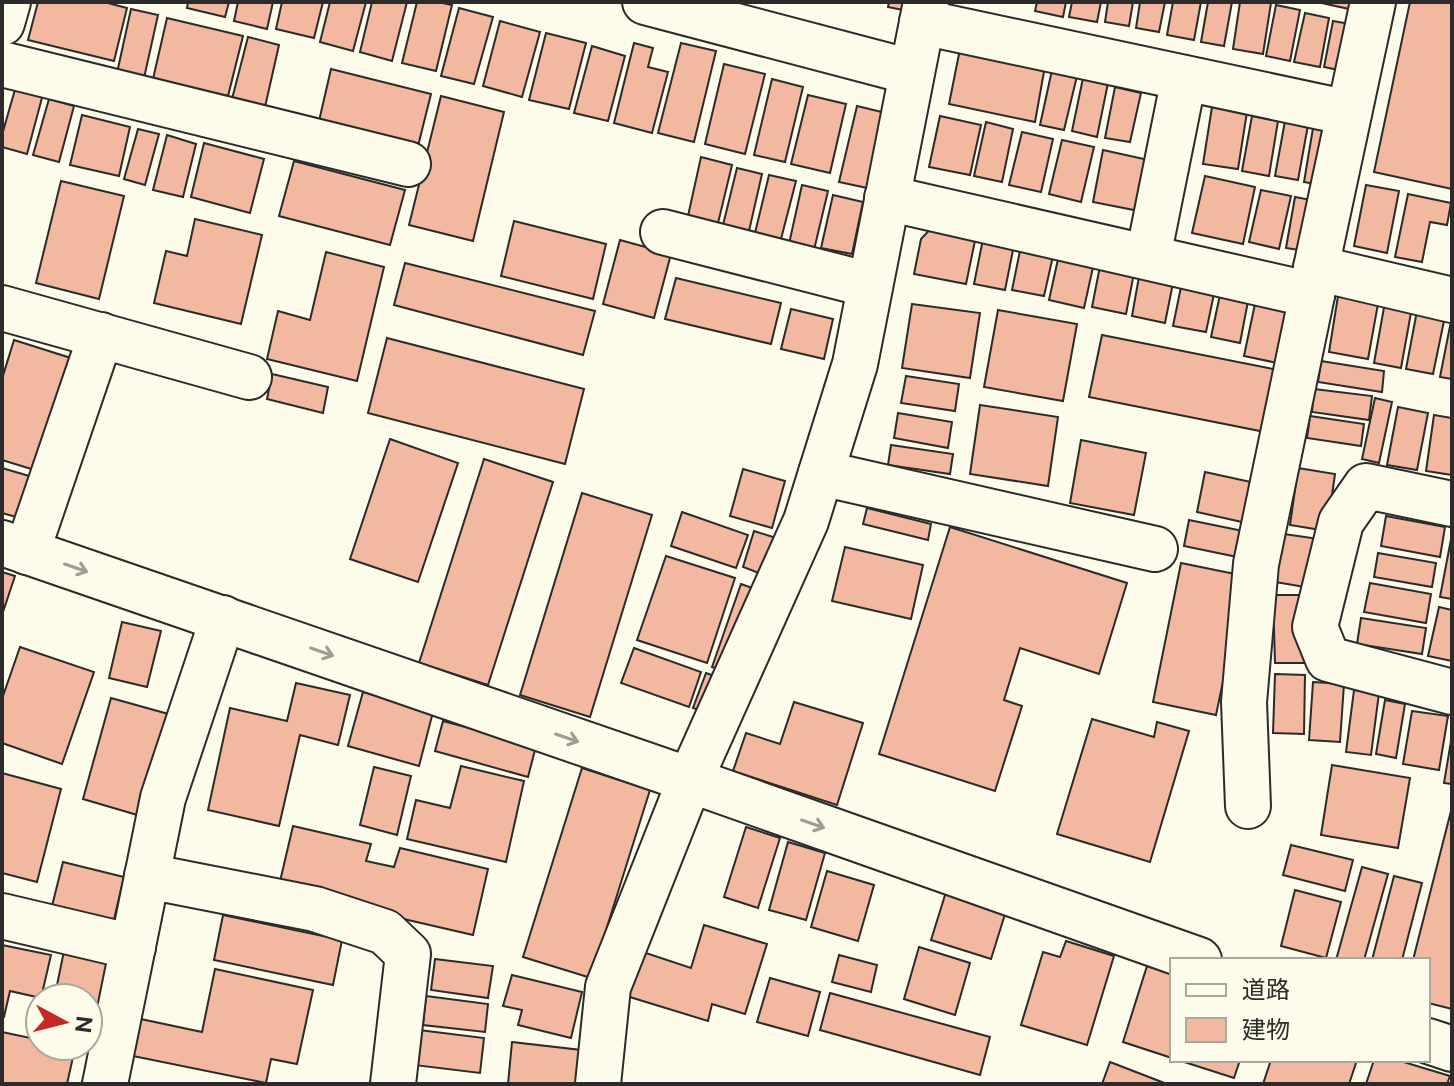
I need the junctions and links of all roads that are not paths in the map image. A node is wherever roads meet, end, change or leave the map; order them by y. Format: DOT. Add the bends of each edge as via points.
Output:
graph roads {
  1 [pos="8,2"];
  2 [pos="645,2"];
  3 [pos="1373,2"];
  4 [pos="924,12"];
  5 [pos="2,23"];
  6 [pos="2,64"];
  7 [pos="911,72"];
  8 [pos="1184,78"];
  9 [pos="1349,113"];
  10 [pos="408,164"];
  11 [pos="887,198"];
  12 [pos="663,232"];
  13 [pos="1148,257"];
  14 [pos="1314,282"];
  15 [pos="870,285"];
  16 [pos="1452,300"];
  17 [pos="2,308"];
  18 [pos="101,335"];
  19 [pos="249,377"];
  20 [pos="821,473"];
  21 [pos="1452,504"];
  22 [pos="15,547"];
  23 [pos="1155,549"];
  24 [pos="223,618"];
  25 [pos="1452,692"];
  26 [pos="690,780"];
  27 [pos="1248,806"];
  28 [pos="147,876"];
  29 [pos="2,916"];
  30 [pos="133,947"];
  31 [pos="1193,958"];
  32 [pos="1430,1042"];
  33 [pos="1452,1049"];
  34 [pos="105,1084"];
  35 [pos="393,1084"];
  36 [pos="598,1084"];
  1 -- 5 [label="street"];
  2 -- 7 [label="street"];
  3 -- 9 [label="street"];
  4 -- 7 [label="street"];
  4 -- 8 [label="street"];
  6 -- 10 [label="street"];
  7 -- 11 [label="street"];
  8 -- 9 [label="street"];
  8 -- 13 [label="street"];
  9 -- 14 [label="street"];
  11 -- 13 [label="street"];
  11 -- 15 [label="street"];
  12 -- 15 [label="street"];
  13 -- 14 [label="street"];
  14 -- 16 [label="street"];
  14 -- 27 [label="street" via="1256,564 1244,702"];
  15 -- 20 [label="street" via="855,364"];
  17 -- 18 [label="street"];
  18 -- 19 [label="street"];
  18 -- 22 [label="street"];
  20 -- 23 [label="street"];
  20 -- 26 [label="street" via="806,521"];
  21 -- 25 [label="street" via="1366,486 1341,522 1315,627 1328,659"];
  22 -- 24 [label="street, one-way"];
  24 -- 26 [label="street, one-way"];
  24 -- 28 [label="street" via="163,798"];
  26 -- 31 [label="street, one-way"];
  26 -- 36 [label="street" via="608,987"];
  28 -- 30 [label="street"];
  28 -- 35 [label="street" via="315,909 385,932 408,954"];
  29 -- 30 [label="street"];
  30 -- 34 [label="street"];
  32 -- 33 [label="street"];
}
